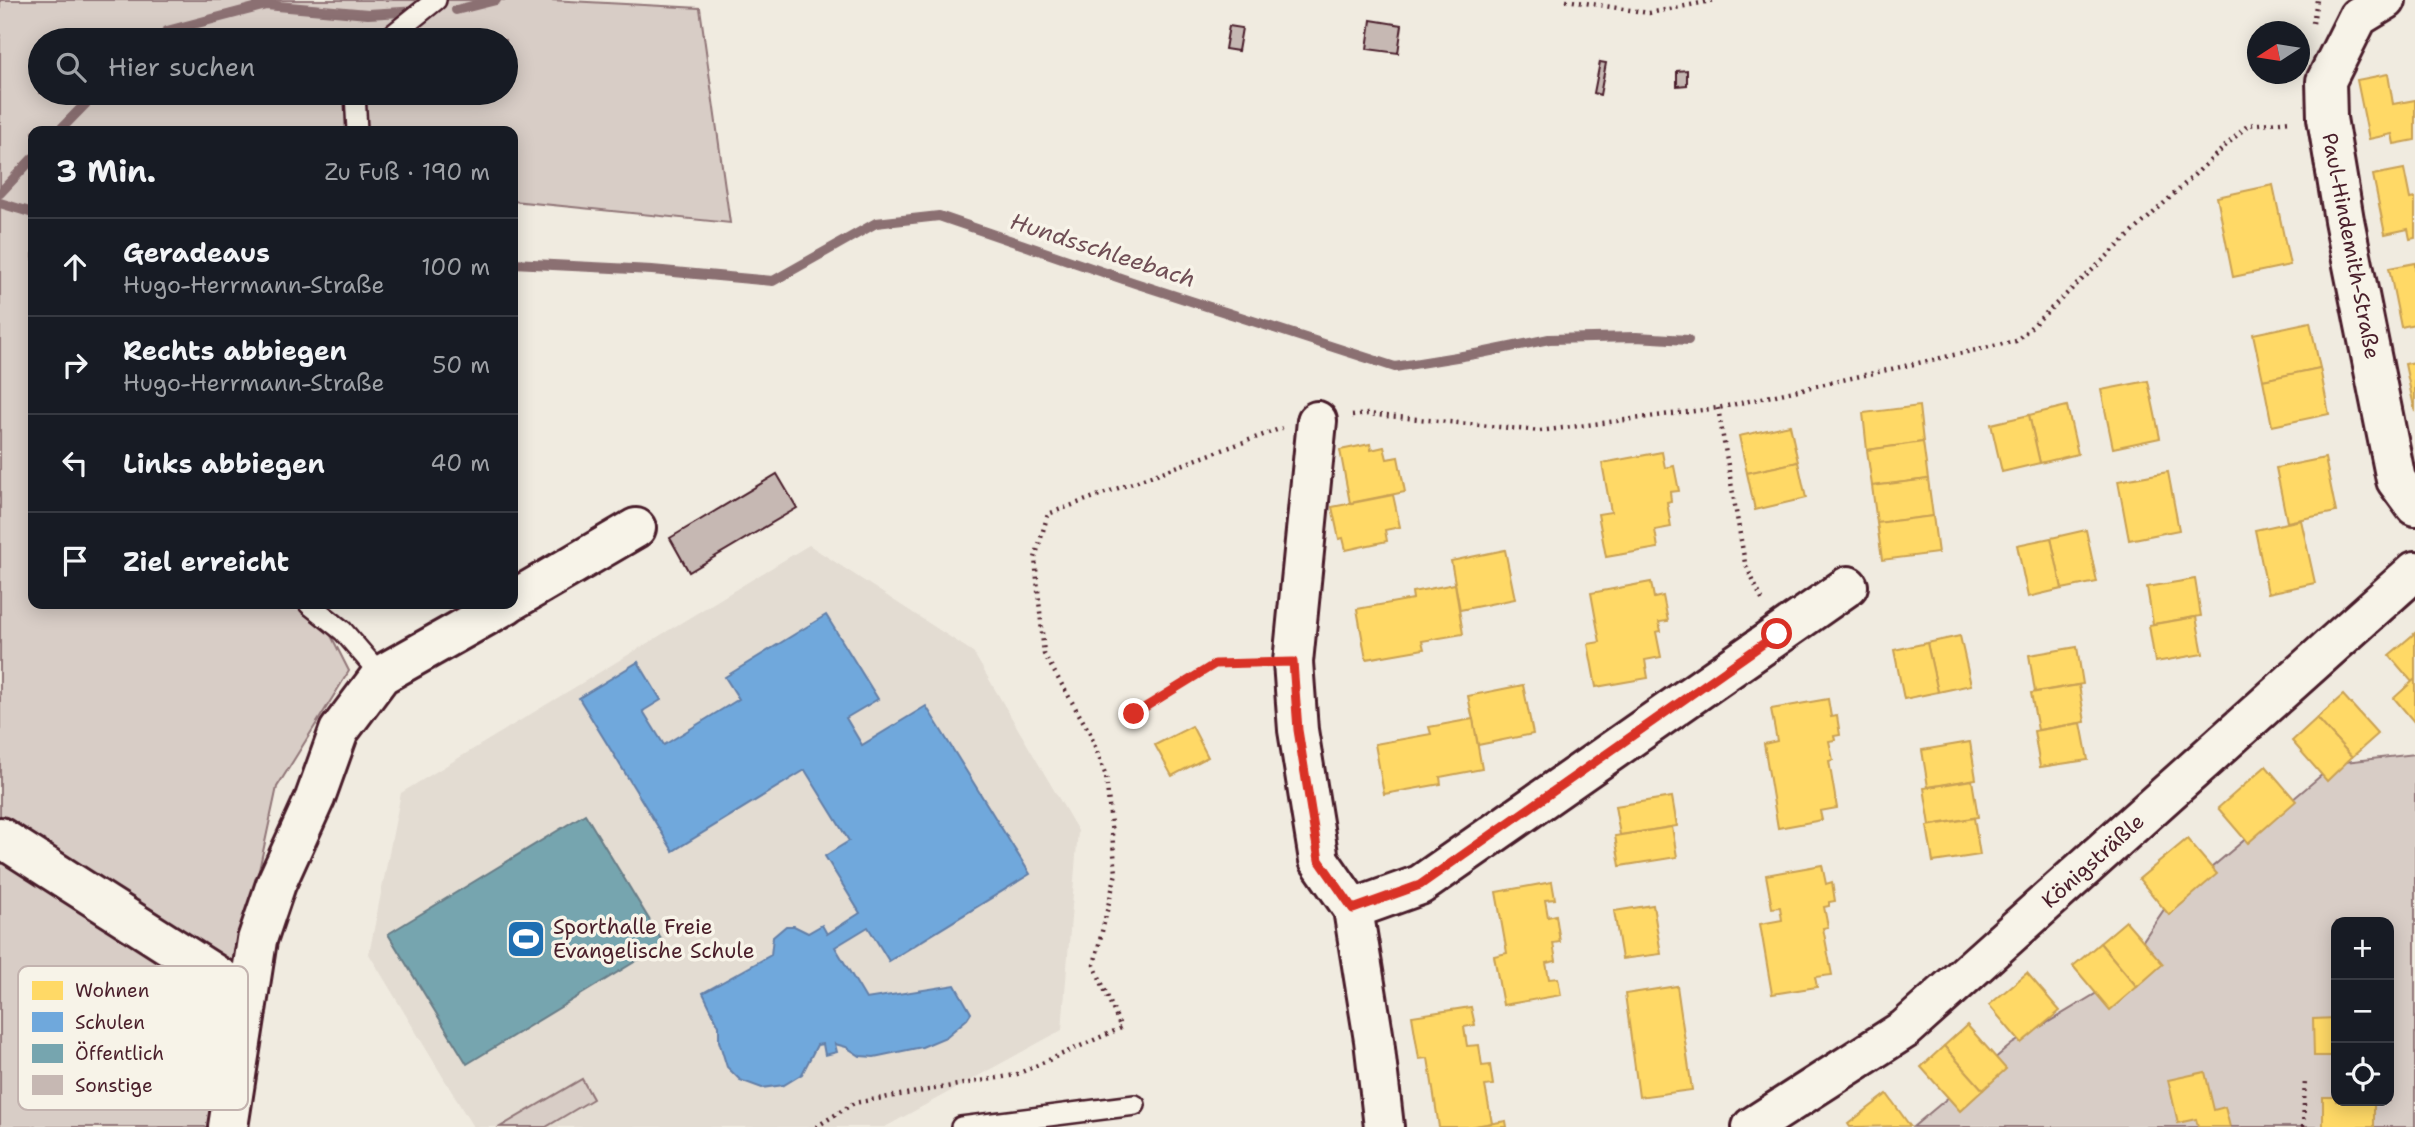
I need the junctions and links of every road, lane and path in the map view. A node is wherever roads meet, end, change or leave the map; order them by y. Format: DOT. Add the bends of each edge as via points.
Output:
graph roads {
  1 [pos="436,0"];
  2 [pos="1566,0"];
  3 [pos="1716,0"];
  4 [pos="2386,0"];
  5 [pos="401,28"];
  6 [pos="356,105"];
  7 [pos="2327,118"];
  8 [pos="357,126"];
  9 [pos="1718,408"];
  10 [pos="1317,421"];
  11 [pos="2415,506"];
  12 [pos="636,528"];
  13 [pos="2415,570"];
  14 [pos="1848,586"];
  15 [pos="518,597"];
  16 [pos="315,609"];
  17 [pos="498,609"];
  18 [pos="1777,634"];
  19 [pos="1293,662"];
  20 [pos="381,676"];
  21 [pos="1134,714"];
  22 [pos="0,837"];
  23 [pos="1353,909"];
  24 [pos="202,966"];
  25 [pos="248,990"];
  26 [pos="2305,1079"];
  27 [pos="1135,1105"];
  28 [pos="816,1127"];
  29 [pos="961,1127"];
  30 [pos="1384,1127"];
  31 [pos="1752,1127"];
  32 [pos="2303,1127"];
  1 -- 5 [label="lane"];
  2 -- 3 [label="path" via="1649,13"];
  4 -- 7 [label="street, Paul-Hindemith-Straße" via="2358,18 2331,70 2326,81"];
  6 -- 8 [label="lane"];
  7 -- 9 [label="path" via="2249,125 2016,341"];
  7 -- 11 [label="street, Paul-Hindemith-Straße" via="2396,480"];
  9 -- 10 [label="path" via="1540,431 1367,414"];
  9 -- 18 [label="path" via="1745,563"];
  10 -- 19 [label="street"];
  10 -- 28 [label="path" via="1282,428 1048,514 1035,558 1044,654 1090,733 1106,776 1116,873 1094,965 1121,1028 1015,1075 854,1103"];
  12 -- 15 [label="street"];
  13 -- 31 [label="street, Königsträßle" via="1905,1029"];
  14 -- 18 [label="street"];
  16 -- 20 [label="lane" via="343,631"];
  17 -- 20 [label="street"];
  18 -- 23 [label="street" via="1420,885"];
  19 -- 21 [label="path" via="1215,664"];
  19 -- 23 [label="street" via="1298,730 1319,860"];
  20 -- 25 [label="street" via="339,731 272,895"];
  22 -- 24 [label="street"];
  23 -- 30 [label="street"];
  26 -- 32 [label="path"];
  27 -- 29 [label="lane"];
}
